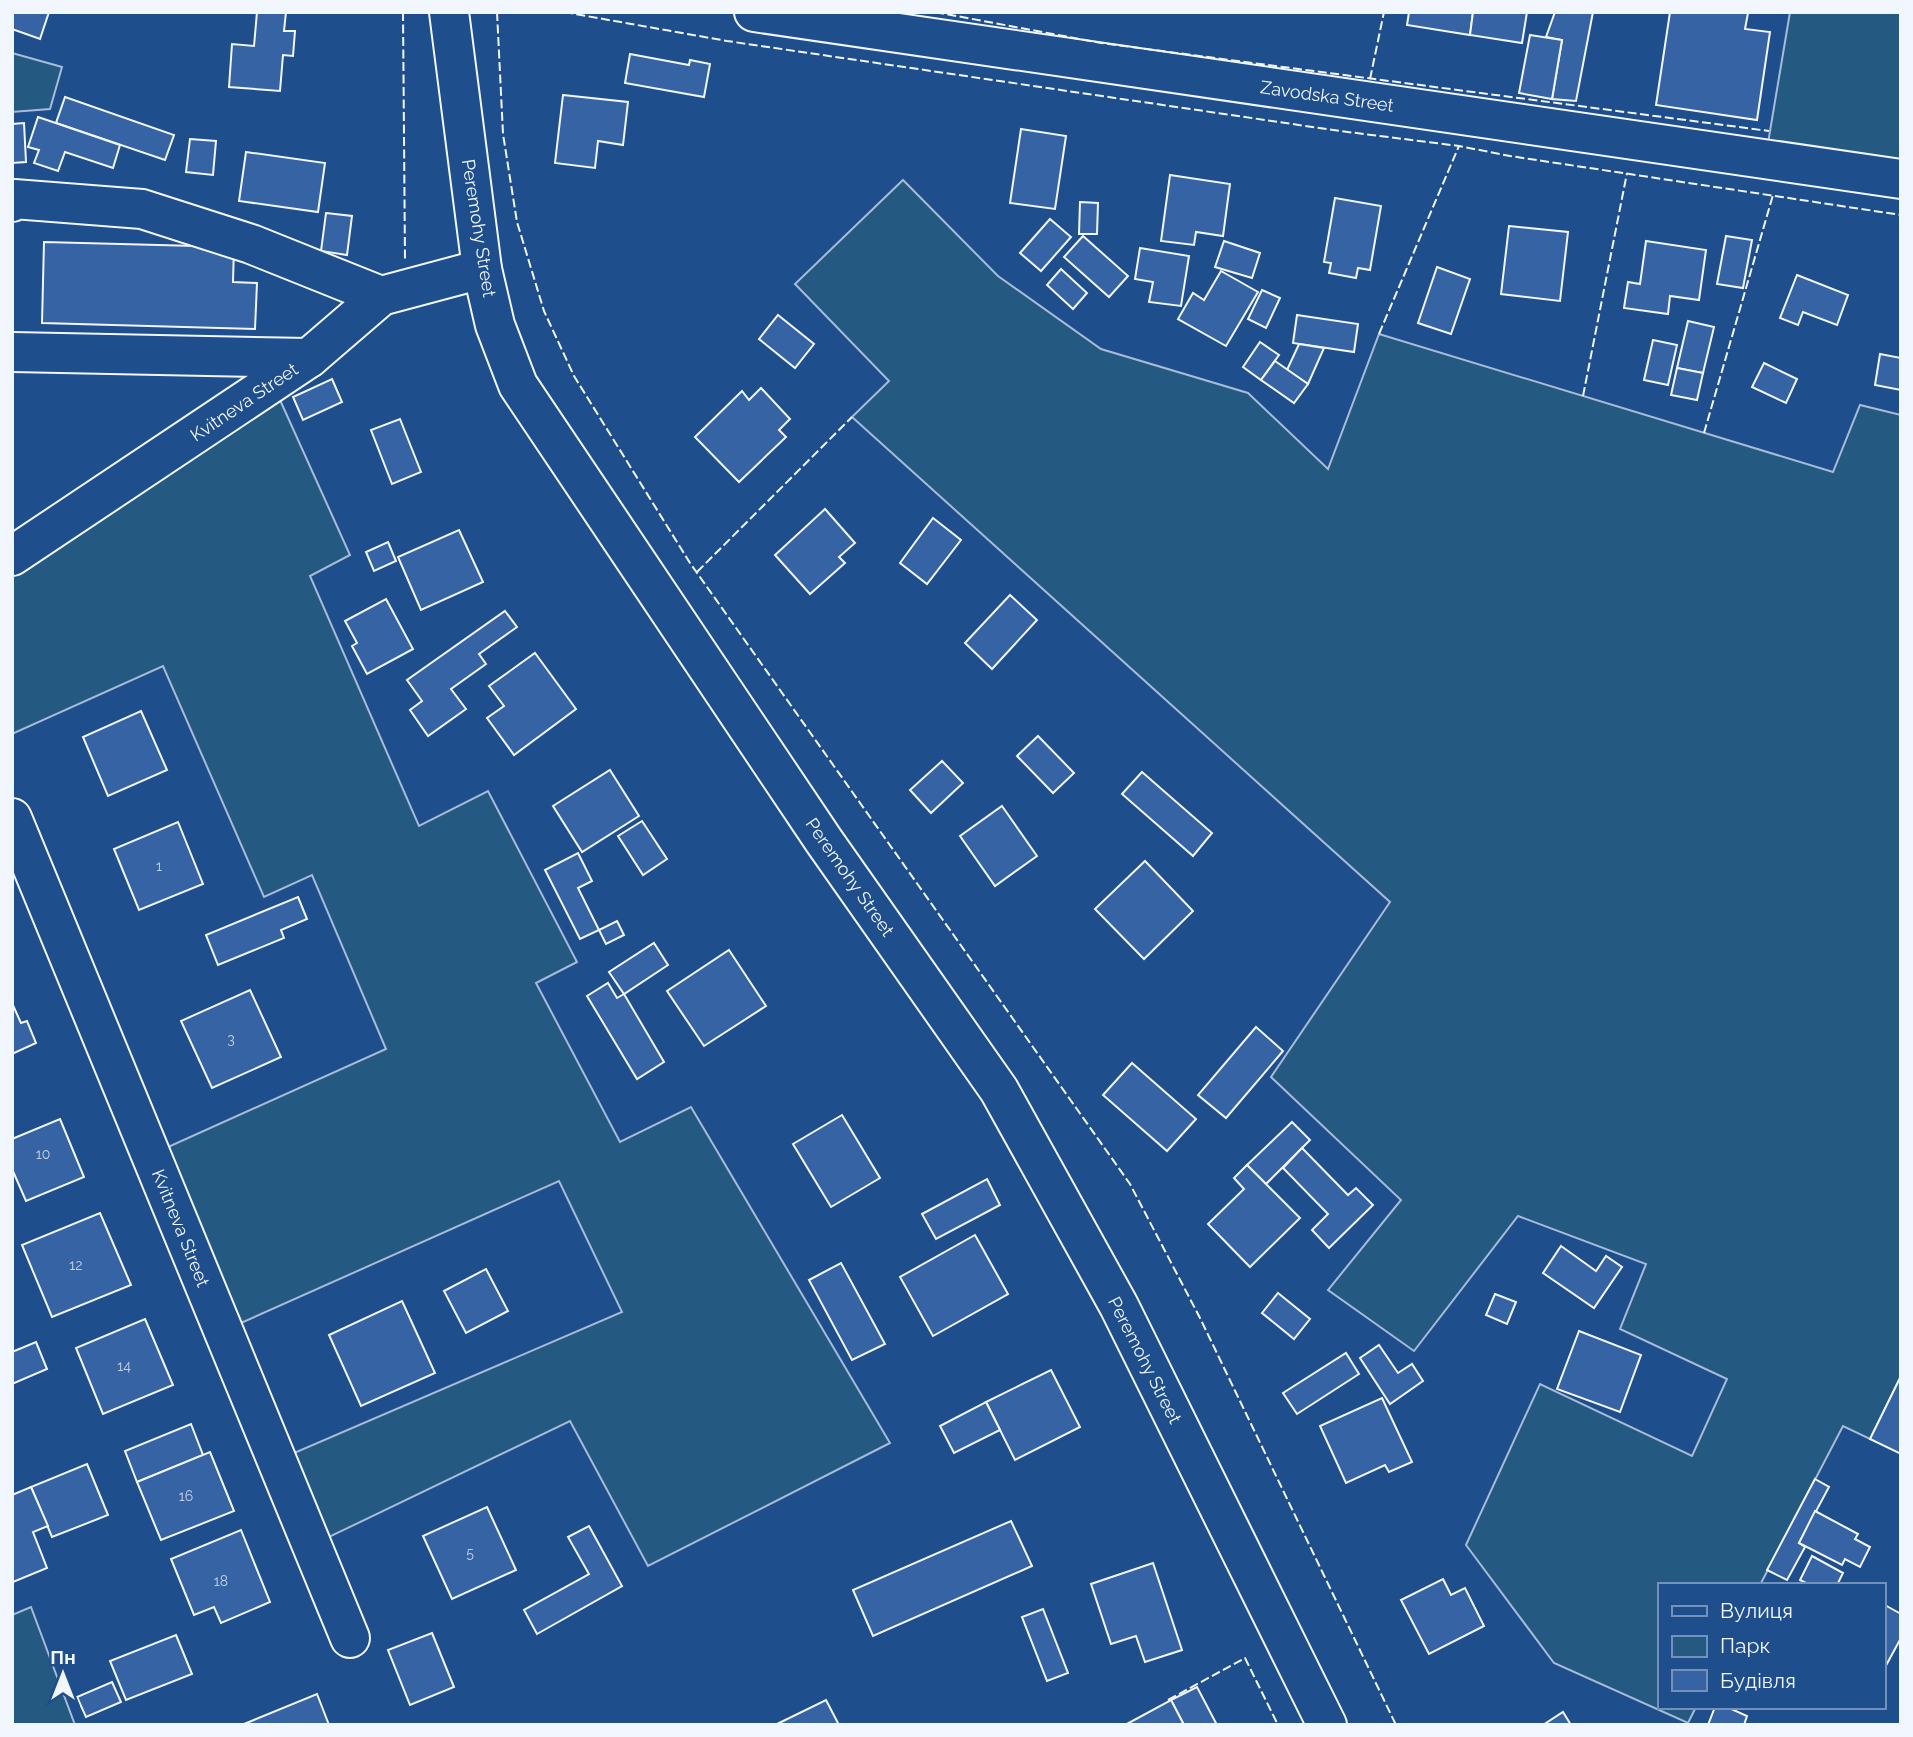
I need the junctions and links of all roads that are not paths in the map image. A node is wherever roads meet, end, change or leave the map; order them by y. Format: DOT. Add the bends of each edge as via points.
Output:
graph roads {
  1 [pos="449,12"];
  2 [pos="754,12"];
  3 [pos="1901,179"];
  4 [pos="12,202"];
  5 [pos="482,269"];
  6 [pos="381,296"];
  7 [pos="12,352"];
  8 [pos="309,358"];
  9 [pos="12,556"];
  10 [pos="12,818"];
  11 [pos="351,1638"];
  12 [pos="1326,1725"];
  1 -- 5 [label="street, Peremohy Street"];
  2 -- 3 [label="street, Zavodska Street"];
  4 -- 6 [label="street" via="142,209 251,244"];
  5 -- 6 [label="street, Kvitneva Street"];
  5 -- 12 [label="street, Peremohy Street" via="495,325 518,385 824,841 999,1090 1119,1307"];
  6 -- 8 [label="street, Kvitneva Street"];
  7 -- 8 [label="street"];
  8 -- 9 [label="street, Kvitneva Street"];
  10 -- 11 [label="street, Kvitneva Street"];
}
